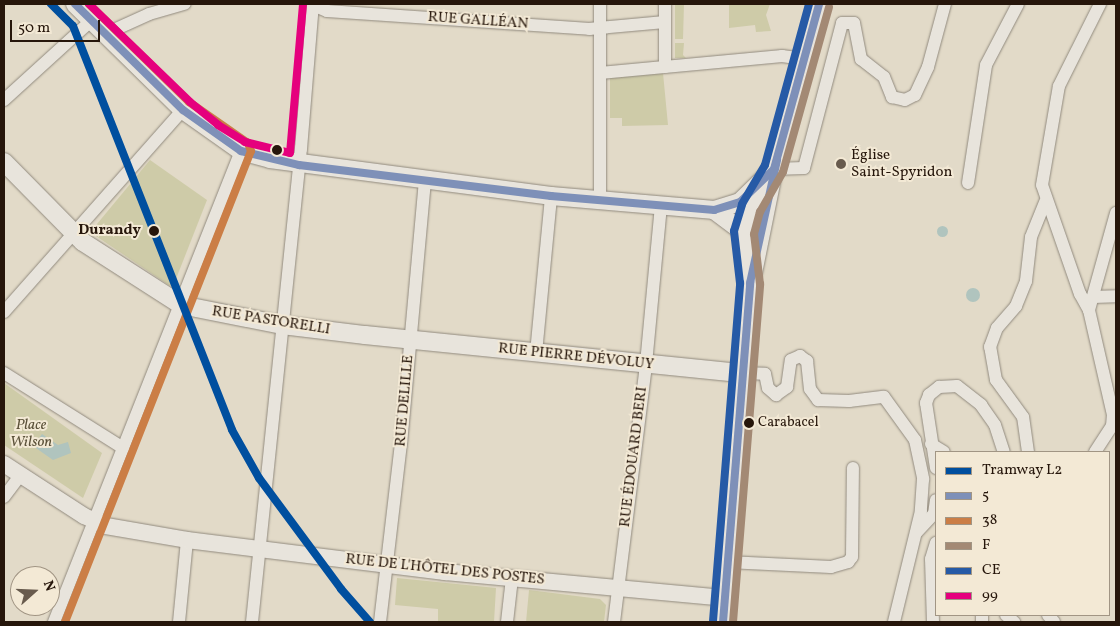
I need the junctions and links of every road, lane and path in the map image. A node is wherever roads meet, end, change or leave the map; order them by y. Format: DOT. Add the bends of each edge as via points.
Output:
graph roads {
  1 [pos="75,4"];
  2 [pos="185,4"];
  3 [pos="600,4"];
  4 [pos="665,4"];
  5 [pos="819,4"];
  6 [pos="945,4"];
  7 [pos="1018,4"];
  8 [pos="1100,4"];
  9 [pos="313,5"];
  10 [pos="92,20"];
  11 [pos="665,22"];
  12 [pos="600,27"];
  13 [pos="105,34"];
  14 [pos="804,59"];
  15 [pos="665,68"];
  16 [pos="600,72"];
  17 [pos="4,100"];
  18 [pos="183,110"];
  19 [pos="241,151"];
  20 [pos="4,162"];
  21 [pos="299,166"];
  22 [pos="774,169"];
  23 [pos="425,179"];
  24 [pos="968,183"];
  25 [pos="552,196"];
  26 [pos="600,200"];
  27 [pos="1045,202"];
  28 [pos="661,205"];
  29 [pos="714,210"];
  30 [pos="1116,213"];
  31 [pos="72,232"];
  32 [pos="744,234"];
  33 [pos="750,283"];
  34 [pos="1116,296"];
  35 [pos="1091,304"];
  36 [pos="181,305"];
  37 [pos="4,312"];
  38 [pos="282,325"];
  39 [pos="410,339"];
  40 [pos="536,352"];
  41 [pos="646,364"];
  42 [pos="4,373"];
  43 [pos="742,373"];
  44 [pos="1112,435"];
  45 [pos="931,444"];
  46 [pos="123,448"];
  47 [pos="942,451"];
  48 [pos="1004,451"];
  49 [pos="1028,451"];
  50 [pos="1096,451"];
  51 [pos="935,463"];
  52 [pos="4,464"];
  53 [pos="853,468"];
  54 [pos="20,476"];
  55 [pos="4,497"];
  56 [pos="935,507"];
  57 [pos="94,522"];
  58 [pos="917,532"];
  59 [pos="187,540"];
  60 [pos="935,546"];
  61 [pos="259,550"];
  62 [pos="727,562"];
  63 [pos="388,564"];
  64 [pos="512,578"];
  65 [pos="618,589"];
  66 [pos="724,598"];
  67 [pos="54,622"];
  68 [pos="179,622"];
  69 [pos="252,622"];
  70 [pos="380,622"];
  71 [pos="507,622"];
  72 [pos="614,622"];
  73 [pos="722,622"];
  74 [pos="894,622"];
  75 [pos="933,622"];
  1 -- 10 [label="main road"];
  2 -- 13 [label="street" via="149,14"];
  3 -- 12 [label="street"];
  4 -- 11 [label="street"];
  5 -- 14 [label="main road"];
  6 -- 22 [label="street" via="928,67 915,95 905,100 892,97 884,77 861,59 854,23 842,23 804,168"];
  7 -- 24 [label="street" via="986,65"];
  8 -- 27 [label="street" via="1059,86 1042,179"];
  9 -- 12 [label="street, RUE GALLÉAN" via="327,11 589,29"];
  9 -- 21 [label="street"];
  10 -- 13 [label="main road"];
  10 -- 17 [label="street"];
  11 -- 12 [label="street, RUE GALLÉAN"];
  11 -- 15 [label="street"];
  12 -- 16 [label="street"];
  13 -- 18 [label="main road"];
  14 -- 15 [label="street" via="782,56"];
  14 -- 22 [label="main road"];
  15 -- 16 [label="street"];
  16 -- 26 [label="street"];
  18 -- 19 [label="main road"];
  18 -- 31 [label="street"];
  19 -- 21 [label="main road"];
  19 -- 36 [label="street"];
  20 -- 31 [label="main road, RUE PASTORELLI"];
  21 -- 23 [label="main road"];
  21 -- 38 [label="street"];
  22 -- 29 [label="main road" via="733,205"];
  22 -- 32 [label="main road" via="751,208"];
  22 -- 33 [label="main road"];
  23 -- 25 [label="main road"];
  23 -- 39 [label="street, RUE DELILLE"];
  25 -- 26 [label="main road"];
  25 -- 40 [label="street"];
  26 -- 28 [label="main road"];
  27 -- 35 [label="street"];
  27 -- 49 [label="street" via="1031,237 1024,286 1010,315 997,328 990,347 996,380 1023,418"];
  28 -- 29 [label="main road"];
  28 -- 41 [label="street, RUE ÉDOUARD BERI"];
  29 -- 32 [label="main road"];
  30 -- 35 [label="street"];
  31 -- 36 [label="main road, RUE PASTORELLI"];
  31 -- 37 [label="street"];
  32 -- 33 [label="main road"];
  33 -- 43 [label="main road"];
  34 -- 35 [label="street"];
  35 -- 44 [label="street" via="1113,416"];
  36 -- 38 [label="main road, RUE PASTORELLI"];
  36 -- 46 [label="street"];
  38 -- 39 [label="main road, RUE PASTORELLI"];
  38 -- 61 [label="street"];
  39 -- 40 [label="main road, RUE PIERRE DÉVOLUY"];
  39 -- 63 [label="street, RUE DELILLE"];
  40 -- 41 [label="main road, RUE PIERRE DÉVOLUY"];
  41 -- 43 [label="main road, RUE PIERRE DÉVOLUY"];
  41 -- 65 [label="street, RUE ÉDOUARD BERI"];
  42 -- 46 [label="street"];
  43 -- 58 [label="street" via="765,374 768,388 776,395 787,387 791,360 800,356 807,361 810,389 818,400 850,401 880,396 888,400 920,452 923,479"];
  43 -- 62 [label="main road"];
  44 -- 50 [label="street"];
  45 -- 47 [label="street"];
  45 -- 48 [label="street" via="928,399 940,387 953,386 966,391 985,409 1000,436"];
  45 -- 51 [label="street"];
  46 -- 57 [label="street"];
  52 -- 54 [label="street, RUE DE L'HÔTEL DES POSTES"];
  53 -- 62 [label="street" via="852,557 848,562 831,567"];
  54 -- 55 [label="street"];
  54 -- 57 [label="street, RUE DE L'HÔTEL DES POSTES"];
  56 -- 58 [label="street" via="934,514"];
  57 -- 59 [label="street, RUE DE L'HÔTEL DES POSTES"];
  57 -- 67 [label="street"];
  58 -- 74 [label="street"];
  59 -- 61 [label="street, RUE DE L'HÔTEL DES POSTES"];
  59 -- 68 [label="street"];
  60 -- 75 [label="street" via="931,559"];
  61 -- 63 [label="street, RUE DE L'HÔTEL DES POSTES"];
  61 -- 69 [label="street"];
  62 -- 66 [label="main road"];
  63 -- 64 [label="street, RUE DE L'HÔTEL DES POSTES"];
  63 -- 70 [label="street, RUE DELILLE"];
  64 -- 65 [label="street, RUE DE L'HÔTEL DES POSTES"];
  64 -- 71 [label="street"];
  65 -- 66 [label="street, RUE DE L'HÔTEL DES POSTES"];
  65 -- 72 [label="street, RUE ÉDOUARD BERI"];
  66 -- 73 [label="main road"];
}
